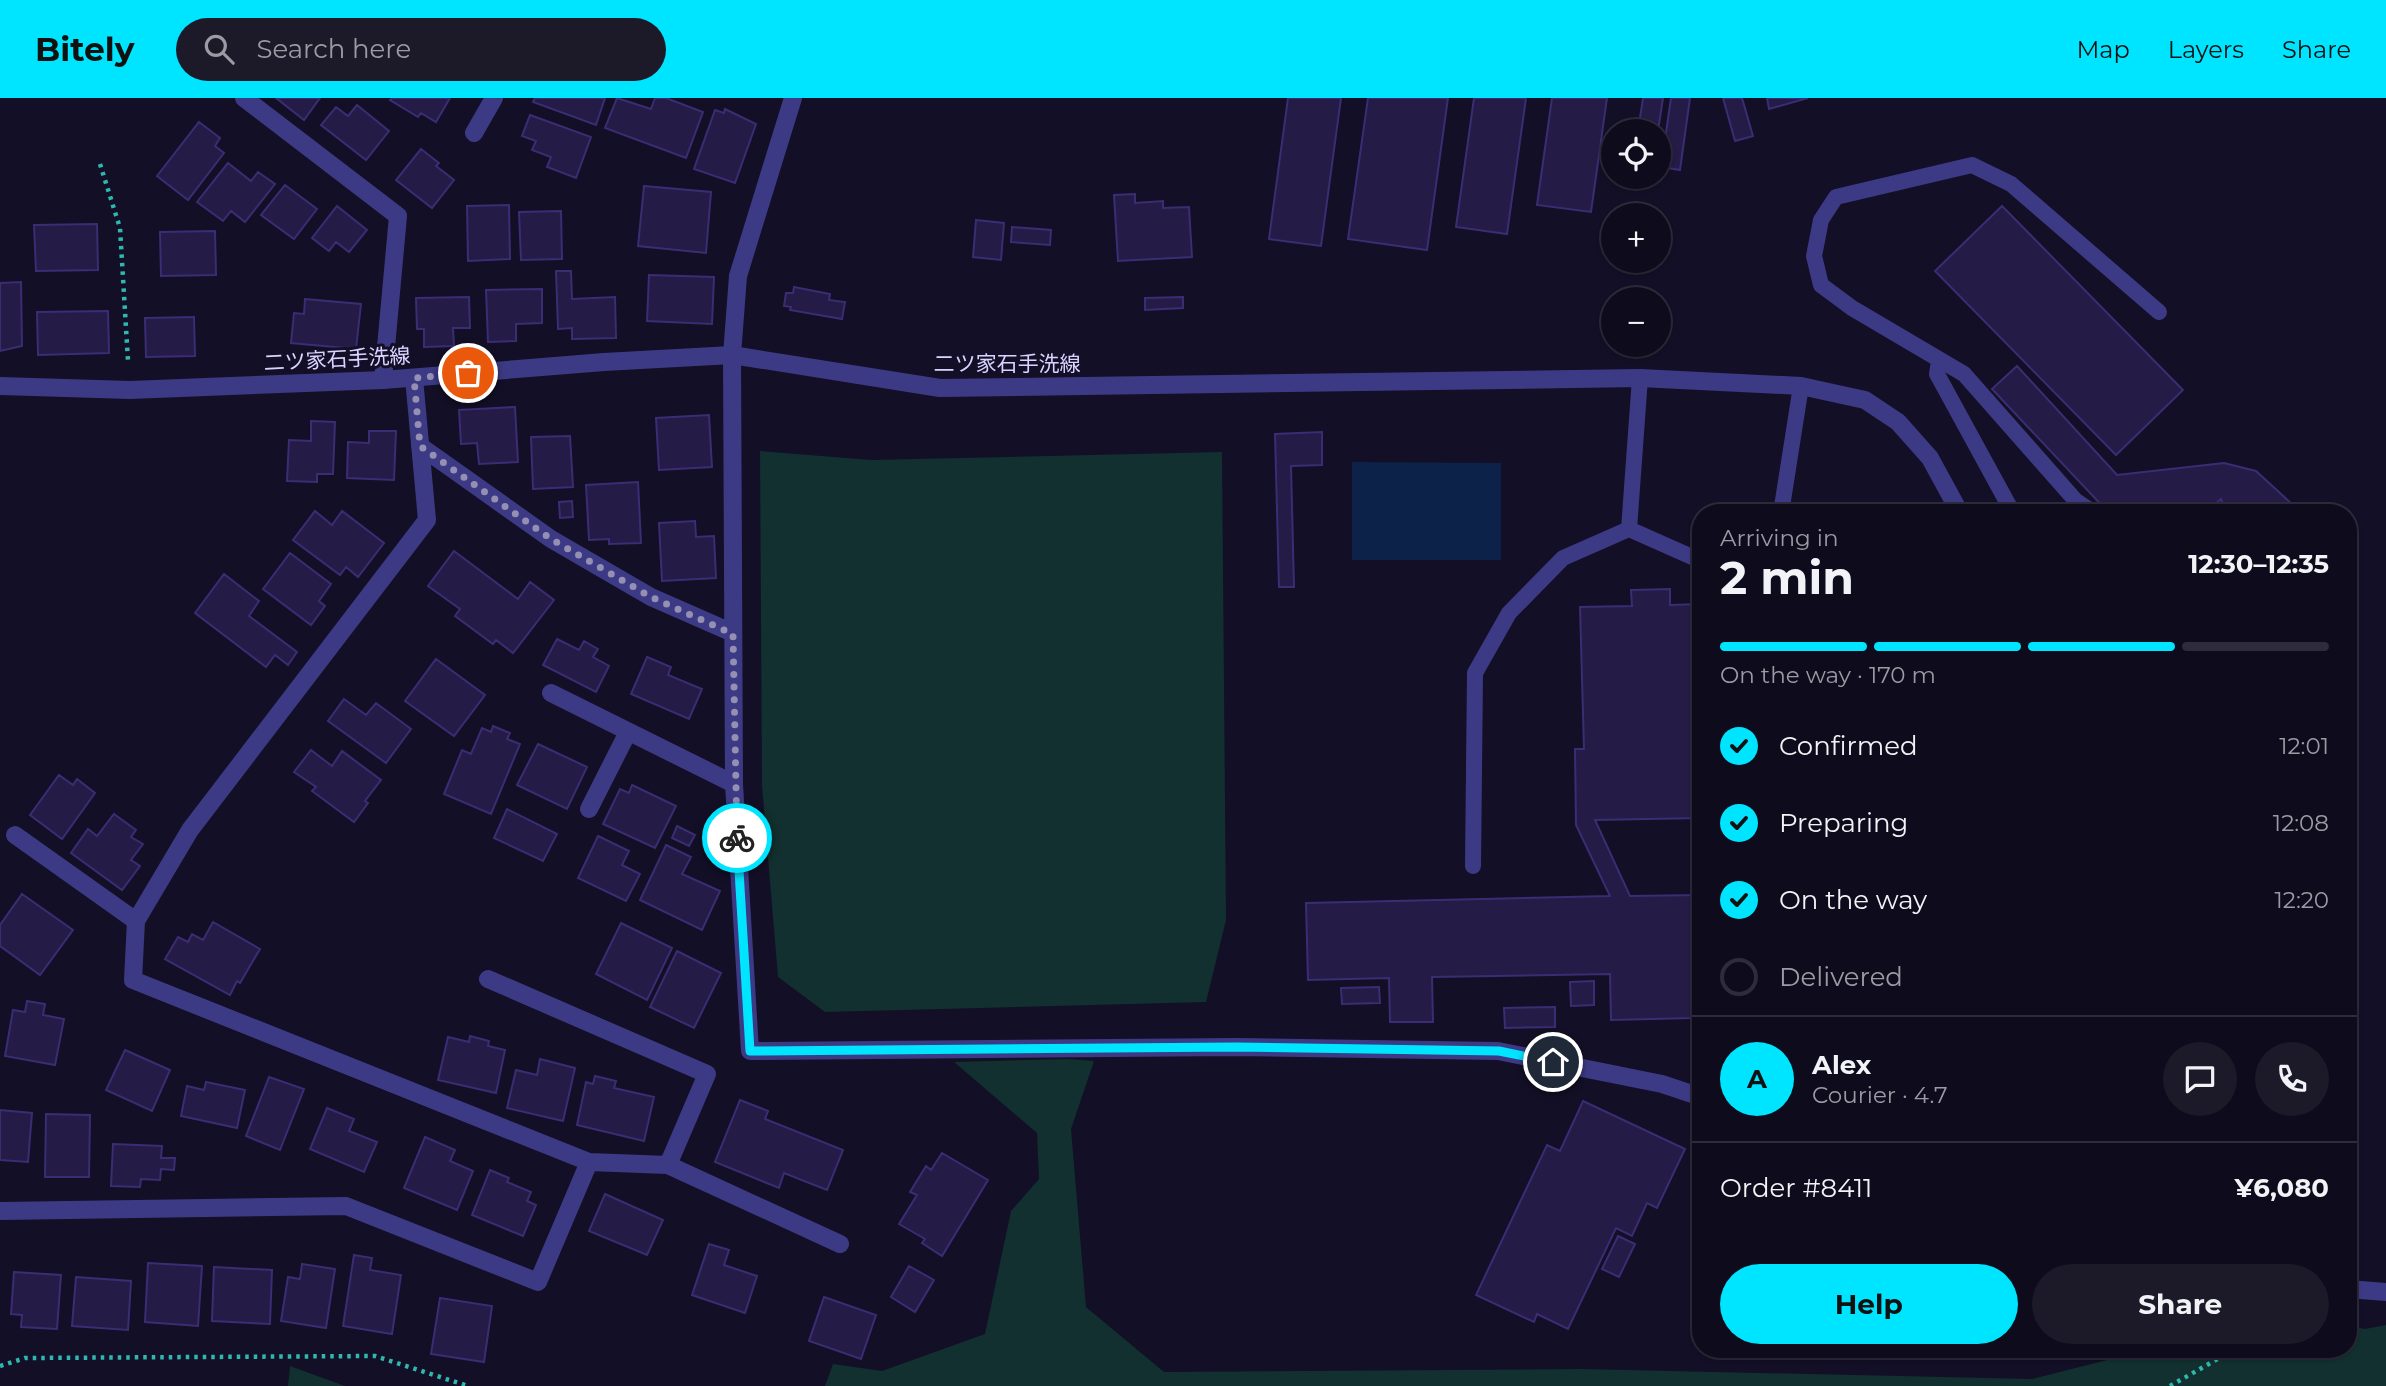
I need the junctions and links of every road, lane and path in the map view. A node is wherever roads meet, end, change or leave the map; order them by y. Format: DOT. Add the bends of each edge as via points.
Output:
graph roads {
  1 [pos="244,98"];
  2 [pos="494,98"];
  3 [pos="793,98"];
  4 [pos="474,133"];
  5 [pos="100,164"];
  6 [pos="2159,312"];
  7 [pos="732,355"];
  8 [pos="1939,361"];
  9 [pos="414,378"];
  10 [pos="1640,378"];
  11 [pos="383,380"];
  12 [pos="1801,386"];
  13 [pos="0,387"];
  14 [pos="130,390"];
  15 [pos="420,446"];
  16 [pos="1782,504"];
  17 [pos="1955,504"];
  18 [pos="2008,504"];
  19 [pos="2080,504"];
  20 [pos="1629,529"];
  21 [pos="1692,557"];
  22 [pos="733,634"];
  23 [pos="551,694"];
  24 [pos="628,732"];
  25 [pos="734,785"];
  26 [pos="589,809"];
  27 [pos="15,835"];
  28 [pos="1473,866"];
  29 [pos="136,921"];
  30 [pos="488,979"];
  31 [pos="1692,1094"];
  32 [pos="589,1162"];
  33 [pos="668,1165"];
  34 [pos="0,1211"];
  35 [pos="840,1244"];
  36 [pos="2357,1290"];
  37 [pos="2386,1292"];
  38 [pos="2219,1358"];
  39 [pos="0,1367"];
  40 [pos="468,1386"];
  41 [pos="2170,1386"];
  1 -- 11 [label="street" via="398,216"];
  2 -- 4 [label="street"];
  3 -- 7 [label="street" via="738,276"];
  5 -- 14 [label="path" via="120,229"];
  6 -- 8 [label="lane" via="2011,184 1972,165 1836,197 1821,220 1814,256 1821,285"];
  7 -- 9 [label="street, 二ツ家石手洗線"];
  7 -- 10 [label="street, 二ツ家石手洗線" via="940,388"];
  7 -- 22 [label="street"];
  8 -- 18 [label="lane" via="1937,374"];
  8 -- 19 [label="lane" via="1964,373"];
  9 -- 11 [label="street, 二ツ家石手洗線"];
  9 -- 15 [label="street"];
  10 -- 12 [label="street, 二ツ家石手洗線"];
  10 -- 20 [label="lane"];
  11 -- 14 [label="street, 二ツ家石手洗線"];
  12 -- 16 [label="lane"];
  12 -- 17 [label="street, 二ツ家石手洗線" via="1865,400 1898,422 1930,458"];
  13 -- 14 [label="street, 二ツ家石手洗線"];
  15 -- 22 [label="street" via="551,539 651,597"];
  15 -- 29 [label="street" via="427,520 190,830"];
  20 -- 21 [label="lane"];
  20 -- 28 [label="lane" via="1563,558 1509,613 1475,673"];
  22 -- 25 [label="street"];
  23 -- 24 [label="street"];
  24 -- 25 [label="street"];
  24 -- 26 [label="street"];
  25 -- 31 [label="street" via="750,1051 1236,1047 1499,1051"];
  27 -- 29 [label="street"];
  29 -- 32 [label="street" via="133,980"];
  30 -- 33 [label="street" via="706,1074"];
  32 -- 33 [label="street"];
  32 -- 34 [label="street" via="538,1282 345,1206"];
  33 -- 35 [label="street"];
  36 -- 37 [label="street"];
  38 -- 41 [label="path"];
  39 -- 40 [label="path" via="25,1359 375,1356"];
}
